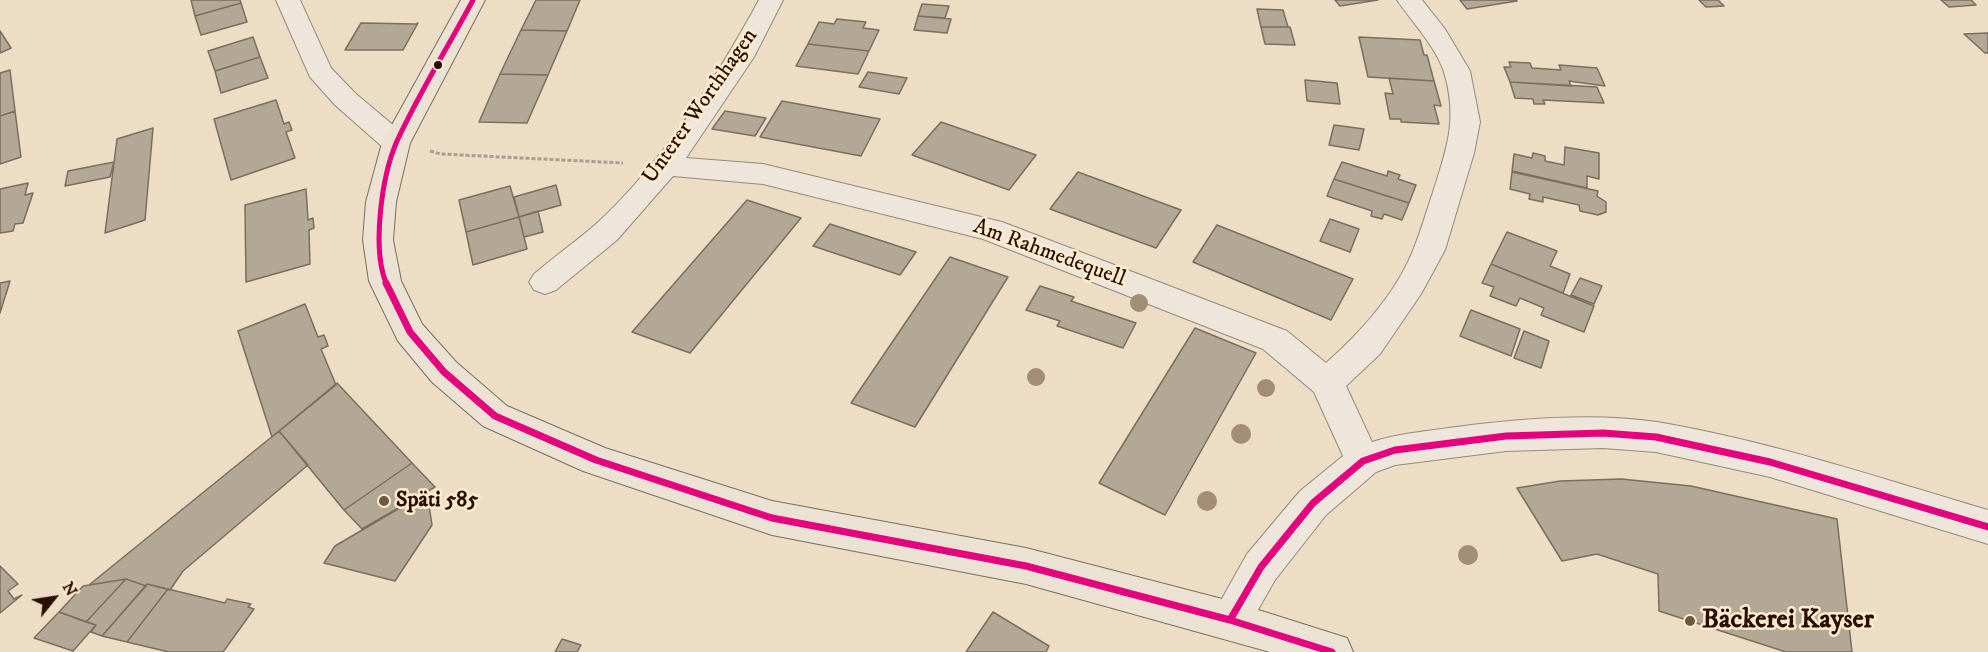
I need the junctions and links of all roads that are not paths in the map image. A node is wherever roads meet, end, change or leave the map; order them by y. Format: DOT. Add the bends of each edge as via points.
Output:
graph roads {
  1 [pos="288,0"];
  2 [pos="473,0"];
  3 [pos="771,0"];
  4 [pos="1409,0"];
  5 [pos="396,143"];
  6 [pos="666,166"];
  7 [pos="545,282"];
  8 [pos="1327,382"];
  9 [pos="1363,461"];
  10 [pos="1988,527"];
  11 [pos="1230,620"];
  12 [pos="1332,652"];
  1 -- 5 [label="street" via="319,71"];
  2 -- 5 [label="main road"];
  3 -- 6 [label="street, Unterer Worthhagen" via="741,57"];
  4 -- 8 [label="street" via="1457,70 1466,122 1460,153 1429,250 1405,294 1368,345"];
  5 -- 11 [label="main road" via="381,202 378,240 385,281 410,332 444,372 495,416 597,460 772,518 1026,566"];
  6 -- 7 [label="street, Unterer Worthhagen" via="606,232"];
  6 -- 8 [label="street, Am Rahmedequell" via="763,174 991,230 1275,340"];
  8 -- 9 [label="street, Am Rahmedequell"];
  9 -- 10 [label="street" via="1395,450 1506,436 1656,437 1770,462"];
  9 -- 11 [label="street" via="1313,503 1261,567"];
  11 -- 12 [label="main road"];
}
